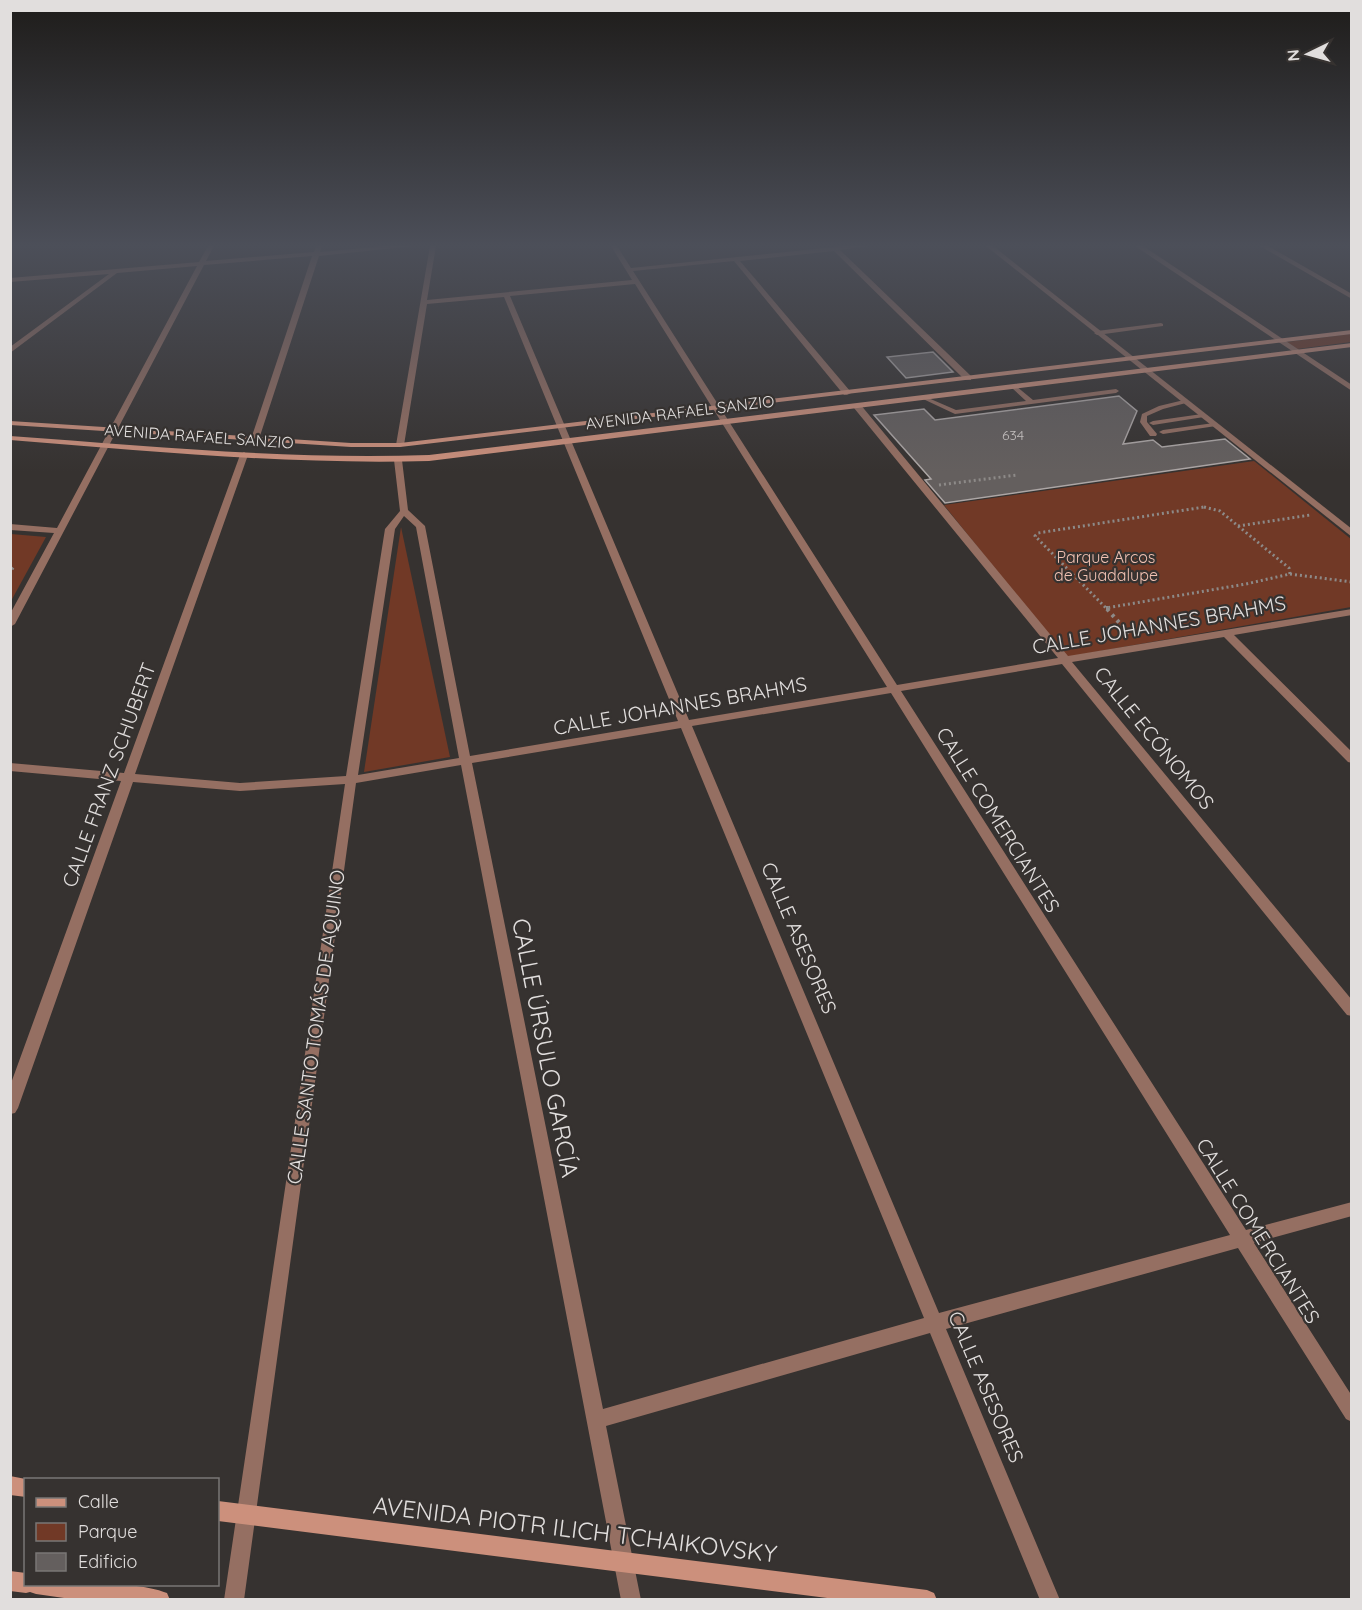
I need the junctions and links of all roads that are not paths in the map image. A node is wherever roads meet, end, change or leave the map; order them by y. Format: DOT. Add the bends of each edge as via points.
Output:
graph roads {
  1 [pos="50,321"];
  2 [pos="172,321"];
  3 [pos="294,321"];
  4 [pos="421,321"];
  5 [pos="517,321"];
  6 [pos="662,321"];
  7 [pos="787,321"];
  8 [pos="910,321"];
  9 [pos="1082,321"];
  10 [pos="1250,321"];
  11 [pos="1161,325"];
  12 [pos="1352,332"];
  13 [pos="1097,333"];
  14 [pos="1279,341"];
  15 [pos="1352,345"];
  16 [pos="10,351"];
  17 [pos="1296,352"];
  18 [pos="1130,359"];
  19 [pos="1144,370"];
  20 [pos="968,378"];
  21 [pos="1014,387"];
  22 [pos="1352,389"];
  23 [pos="1116,391"];
  24 [pos="847,393"];
  25 [pos="924,398"];
  26 [pos="1031,402"];
  27 [pos="1184,402"];
  28 [pos="857,406"];
  29 [pos="717,408"];
  30 [pos="1202,416"];
  31 [pos="726,422"];
  32 [pos="10,423"];
  33 [pos="1153,423"];
  34 [pos="1214,425"];
  35 [pos="561,426"];
  36 [pos="115,430"];
  37 [pos="1163,432"];
  38 [pos="1153,434"];
  39 [pos="10,438"];
  40 [pos="255,438"];
  41 [pos="568,441"];
  42 [pos="107,445"];
  43 [pos="400,445"];
  44 [pos="244,455"];
  45 [pos="398,460"];
  46 [pos="404,512"];
  47 [pos="10,526"];
  48 [pos="60,531"];
  49 [pos="1352,534"];
  50 [pos="1352,612"];
  51 [pos="10,624"];
  52 [pos="1226,633"];
  53 [pos="1065,661"];
  54 [pos="892,689"];
  55 [pos="685,724"];
  56 [pos="1352,759"];
  57 [pos="465,762"];
  58 [pos="10,767"];
  59 [pos="129,777"];
  60 [pos="351,780"];
  61 [pos="1352,1011"];
  62 [pos="10,1108"];
  63 [pos="1352,1209"];
  64 [pos="1240,1240"];
  65 [pos="935,1323"];
  66 [pos="1352,1413"];
  67 [pos="597,1420"];
  68 [pos="219,1511"];
  69 [pos="246,1515"];
  70 [pos="623,1562"];
  71 [pos="53,1586"];
  72 [pos="160,1599"];
  73 [pos="234,1599"];
  74 [pos="631,1599"];
  75 [pos="927,1599"];
  76 [pos="1050,1599"];
  1 -- 16 [label="street"];
  2 -- 36 [label="street"];
  3 -- 40 [label="street"];
  4 -- 43 [label="street"];
  5 -- 35 [label="street, CALLE ASESORES"];
  6 -- 29 [label="street, CALLE COMERCIANTES"];
  7 -- 24 [label="street"];
  8 -- 20 [label="street"];
  9 -- 13 [label="street"];
  10 -- 14 [label="street"];
  11 -- 13 [label="lane"];
  12 -- 14 [label="main road, AVENIDA RAFAEL SANZIO"];
  13 -- 18 [label="street"];
  14 -- 17 [label="street"];
  14 -- 18 [label="main road, AVENIDA RAFAEL SANZIO"];
  15 -- 17 [label="main road, AVENIDA RAFAEL SANZIO"];
  17 -- 19 [label="main road, AVENIDA RAFAEL SANZIO"];
  17 -- 22 [label="street"];
  18 -- 19 [label="street"];
  18 -- 20 [label="main road, AVENIDA RAFAEL SANZIO"];
  19 -- 21 [label="main road, AVENIDA RAFAEL SANZIO"];
  19 -- 27 [label="street"];
  20 -- 24 [label="main road, AVENIDA RAFAEL SANZIO"];
  21 -- 25 [label="main road, AVENIDA RAFAEL SANZIO"];
  21 -- 26 [label="lane"];
  23 -- 26 [label="lane"];
  24 -- 29 [label="main road, AVENIDA RAFAEL SANZIO"];
  25 -- 26 [label="lane" via="955,412"];
  25 -- 28 [label="main road, AVENIDA RAFAEL SANZIO"];
  27 -- 30 [label="street"];
  27 -- 38 [label="lane" via="1144,415 1143,422"];
  28 -- 31 [label="main road, AVENIDA RAFAEL SANZIO"];
  28 -- 53 [label="street, CALLE ECÓNOMOS"];
  29 -- 31 [label="street, CALLE COMERCIANTES"];
  29 -- 35 [label="main road, AVENIDA RAFAEL SANZIO"];
  30 -- 33 [label="lane"];
  30 -- 34 [label="street"];
  31 -- 41 [label="main road, AVENIDA RAFAEL SANZIO"];
  31 -- 54 [label="street, CALLE COMERCIANTES"];
  32 -- 36 [label="main road, AVENIDA RAFAEL SANZIO"];
  34 -- 37 [label="lane"];
  34 -- 49 [label="street"];
  35 -- 41 [label="street, CALLE ASESORES"];
  35 -- 43 [label="main road, AVENIDA RAFAEL SANZIO"];
  36 -- 40 [label="main road, AVENIDA RAFAEL SANZIO"];
  36 -- 42 [label="street"];
  39 -- 42 [label="main road, AVENIDA RAFAEL SANZIO"];
  40 -- 43 [label="main road, AVENIDA RAFAEL SANZIO"];
  41 -- 45 [label="main road, AVENIDA RAFAEL SANZIO"];
  41 -- 55 [label="street, CALLE ASESORES"];
  42 -- 44 [label="main road, AVENIDA RAFAEL SANZIO"];
  42 -- 48 [label="street"];
  44 -- 45 [label="main road, AVENIDA RAFAEL SANZIO"];
  44 -- 59 [label="street, CALLE FRANZ SCHUBERT"];
  45 -- 46 [label="street"];
  46 -- 57 [label="street, CALLE ÚRSULO GARCÍA" via="420,526"];
  46 -- 60 [label="street, CALLE SANTO TOMÁS DE AQUINO" via="390,530"];
  47 -- 48 [label="street"];
  48 -- 51 [label="street"];
  50 -- 52 [label="street, CALLE JOHANNES BRAHMS"];
  52 -- 53 [label="street, CALLE JOHANNES BRAHMS"];
  52 -- 56 [label="street"];
  53 -- 54 [label="street, CALLE JOHANNES BRAHMS"];
  53 -- 61 [label="street, CALLE ECÓNOMOS"];
  54 -- 55 [label="street, CALLE JOHANNES BRAHMS"];
  54 -- 64 [label="street, CALLE COMERCIANTES"];
  55 -- 57 [label="street, CALLE JOHANNES BRAHMS"];
  55 -- 65 [label="street, CALLE ASESORES"];
  57 -- 60 [label="street, CALLE JOHANNES BRAHMS"];
  57 -- 67 [label="street, CALLE ÚRSULO GARCÍA"];
  58 -- 59 [label="street, CALLE JOHANNES BRAHMS"];
  59 -- 60 [label="street, CALLE JOHANNES BRAHMS" via="240,787"];
  59 -- 62 [label="street, CALLE FRANZ SCHUBERT"];
  60 -- 69 [label="street, CALLE SANTO TOMÁS DE AQUINO"];
  63 -- 64 [label="street"];
  64 -- 65 [label="street"];
  64 -- 66 [label="street, CALLE COMERCIANTES"];
  65 -- 67 [label="street"];
  65 -- 76 [label="street, CALLE ASESORES"];
  67 -- 70 [label="street, CALLE ÚRSULO GARCÍA"];
  68 -- 69 [label="main road, AVENIDA PIOTR ILICH TCHAIKOVSKY"];
  69 -- 70 [label="main road, AVENIDA PIOTR ILICH TCHAIKOVSKY"];
  69 -- 73 [label="street, CALLE SANTO TOMÁS DE AQUINO"];
  70 -- 74 [label="street, CALLE ÚRSULO GARCÍA"];
  70 -- 75 [label="main road, AVENIDA PIOTR ILICH TCHAIKOVSKY"];
  71 -- 72 [label="main road"];
}
